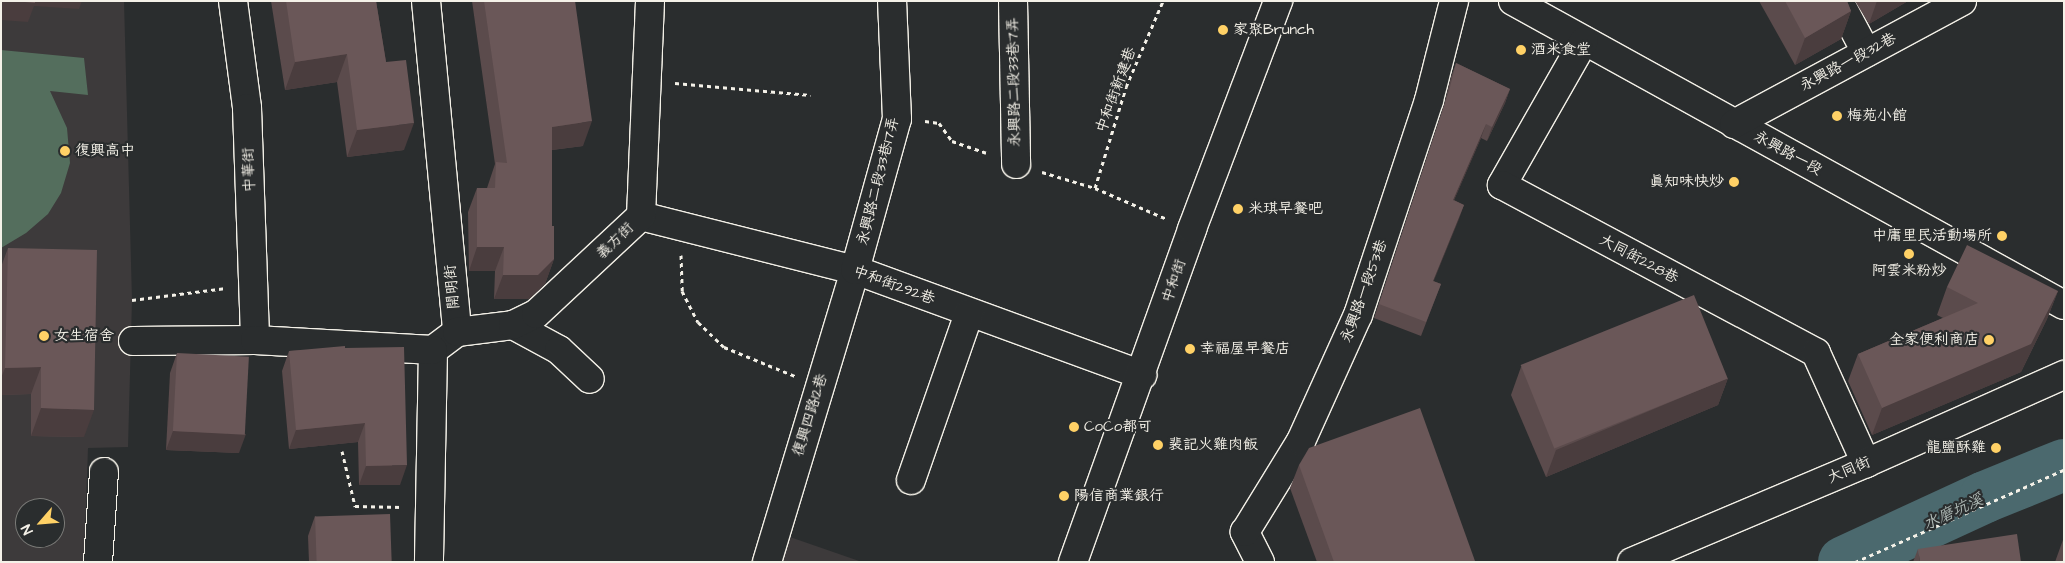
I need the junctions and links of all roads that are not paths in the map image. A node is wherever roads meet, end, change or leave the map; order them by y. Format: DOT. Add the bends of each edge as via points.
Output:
graph roads {
  1 [pos="233,1"];
  2 [pos="426,1"];
  3 [pos="650,1"];
  4 [pos="892,1"];
  5 [pos="1013,1"];
  6 [pos="1278,1"];
  7 [pos="1454,1"];
  8 [pos="1513,1"];
  9 [pos="1839,1"];
  10 [pos="1962,1"];
  11 [pos="1584,40"];
  12 [pos="1866,52"];
  13 [pos="1734,124"];
  14 [pos="1016,164"];
  15 [pos="641,216"];
  16 [pos="855,270"];
  17 [pos="2064,305"];
  18 [pos="969,313"];
  19 [pos="513,325"];
  20 [pos="457,332"];
  21 [pos="255,340"];
  22 [pos="133,341"];
  23 [pos="433,350"];
  24 [pos="1142,375"];
  25 [pos="2064,375"];
  26 [pos="590,379"];
  27 [pos="1866,463"];
  28 [pos="104,472"];
  29 [pos="911,480"];
  30 [pos="98,562"];
  31 [pos="429,562"];
  32 [pos="767,562"];
  33 [pos="1073,562"];
  34 [pos="1260,562"];
  35 [pos="1632,562"];
  1 -- 21 [label="street, 中華街" via="247,108"];
  2 -- 20 [label="street, 開明街"];
  3 -- 15 [label="street, 義方街"];
  4 -- 16 [label="street, 永興路二段33巷17弄" via="897,119"];
  5 -- 14 [label="street, 永興路二段33巷7弄"];
  6 -- 24 [label="street, 中和街" via="1192,229"];
  7 -- 34 [label="street, 永興路一段53巷" via="1429,100 1358,315 1301,441 1245,532"];
  8 -- 11 [label="street, 永興路一段"];
  9 -- 12 [label="street"];
  10 -- 12 [label="street, 永興路一段32巷"];
  11 -- 13 [label="street, 永興路一段"];
  11 -- 27 [label="street, 大同街228巷" via="1502,185 1816,353"];
  12 -- 13 [label="street, 永興路一段32巷"];
  13 -- 17 [label="street, 永興路一段"];
  15 -- 16 [label="street, 中和街292巷"];
  15 -- 19 [label="street, 義方街" via="536,314"];
  16 -- 18 [label="street, 中和街292巷"];
  16 -- 32 [label="street, 復興四路12巷"];
  18 -- 24 [label="street, 中和街292巷"];
  18 -- 29 [label="street"];
  19 -- 20 [label="street, 義方街"];
  19 -- 26 [label="street" via="559,350"];
  20 -- 23 [label="street, 開明街"];
  21 -- 22 [label="street"];
  21 -- 23 [label="street"];
  23 -- 31 [label="street"];
  24 -- 33 [label="street, 中和街"];
  25 -- 27 [label="street, 大同街"];
  27 -- 35 [label="street, 大同街"];
  28 -- 30 [label="street"];
}
